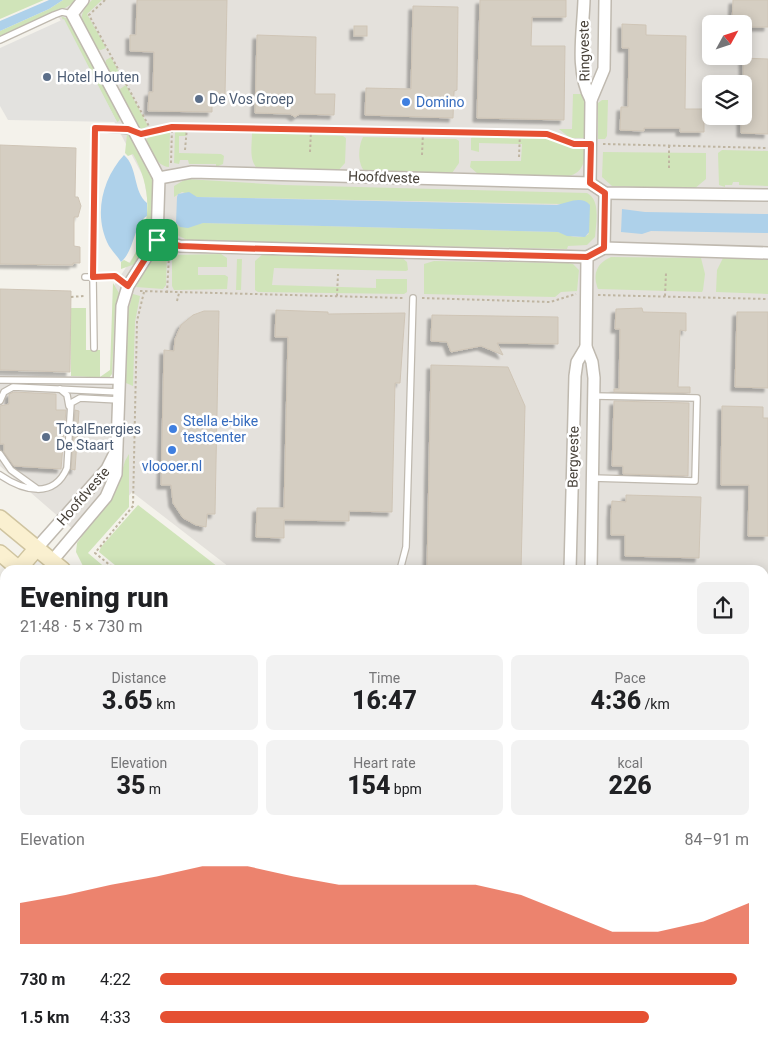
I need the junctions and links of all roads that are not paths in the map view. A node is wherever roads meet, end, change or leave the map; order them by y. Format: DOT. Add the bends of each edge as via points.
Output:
graph roads {
  1 [pos="83,0"];
  2 [pos="584,0"];
  3 [pos="605,0"];
  4 [pos="72,14"];
  5 [pos="0,40"];
  6 [pos="591,100"];
  7 [pos="136,133"];
  8 [pos="159,178"];
  9 [pos="590,183"];
  10 [pos="605,193"];
  11 [pos="768,195"];
  12 [pos="157,240"];
  13 [pos="604,248"];
  14 [pos="768,253"];
  15 [pos="587,257"];
  16 [pos="85,277"];
  17 [pos="93,277"];
  18 [pos="128,286"];
  19 [pos="413,298"];
  20 [pos="586,347"];
  21 [pos="94,348"];
  22 [pos="0,380"];
  23 [pos="56,388"];
  24 [pos="119,391"];
  25 [pos="594,396"];
  26 [pos="0,401"];
  27 [pos="69,406"];
  28 [pos="118,437"];
  29 [pos="0,454"];
  30 [pos="0,475"];
  31 [pos="592,478"];
  32 [pos="39,490"];
  33 [pos="0,518"];
  34 [pos="36,549"];
  35 [pos="0,553"];
  36 [pos="13,565"];
  37 [pos="23,565"];
  38 [pos="51,565"];
  39 [pos="55,565"];
  40 [pos="401,565"];
  41 [pos="570,565"];
  42 [pos="591,565"];
  1 -- 4 [label="street"];
  2 -- 6 [label="street, Ringveste" via="582,71 584,86"];
  3 -- 6 [label="street, Ringveste" via="604,70"];
  4 -- 5 [label="lane" via="62,12"];
  4 -- 7 [label="street"];
  6 -- 9 [label="street, Ringveste"];
  7 -- 8 [label="street"];
  7 -- 17 [label="lane" via="128,129 93,127"];
  8 -- 9 [label="street, Hoofdveste" via="192,172"];
  8 -- 12 [label="street"];
  9 -- 10 [label="street"];
  10 -- 11 [label="street"];
  10 -- 13 [label="street"];
  12 -- 15 [label="street" via="180,246"];
  12 -- 18 [label="street, Hoofdveste"];
  13 -- 14 [label="street"];
  13 -- 15 [label="street"];
  15 -- 20 [label="street, Bergveste"];
  16 -- 17 [label="lane"];
  17 -- 18 [label="lane" via="115,276"];
  17 -- 21 [label="lane"];
  18 -- 24 [label="street, Hoofdveste" via="121,318"];
  19 -- 40 [label="lane" via="406,547"];
  20 -- 25 [label="street, Bergveste" via="592,362"];
  20 -- 41 [label="street, Bergveste" via="577,362 574,376"];
  22 -- 24 [label="lane"];
  23 -- 24 [label="lane"];
  23 -- 26 [label="lane" via="14,387 4,392"];
  23 -- 27 [label="lane" via="65,393"];
  24 -- 27 [label="lane" via="80,398"];
  24 -- 28 [label="street, Hoofdveste"];
  25 -- 31 [label="street, Bergveste"];
  25 -- 31 [label="lane" via="697,398 695,481"];
  27 -- 32 [label="lane" via="67,468 57,482"];
  28 -- 34 [label="street, Hoofdveste" via="107,469"];
  28 -- 39 [label="street, Hoofdveste" via="116,474 106,497"];
  29 -- 32 [label="lane" via="11,470"];
  30 -- 32 [label="lane" via="18,486"];
  31 -- 42 [label="street, Bergveste"];
  33 -- 34 [label="main road"];
  34 -- 37 [label="main road"];
  34 -- 38 [label="main road"];
  35 -- 36 [label="main road"];
}
